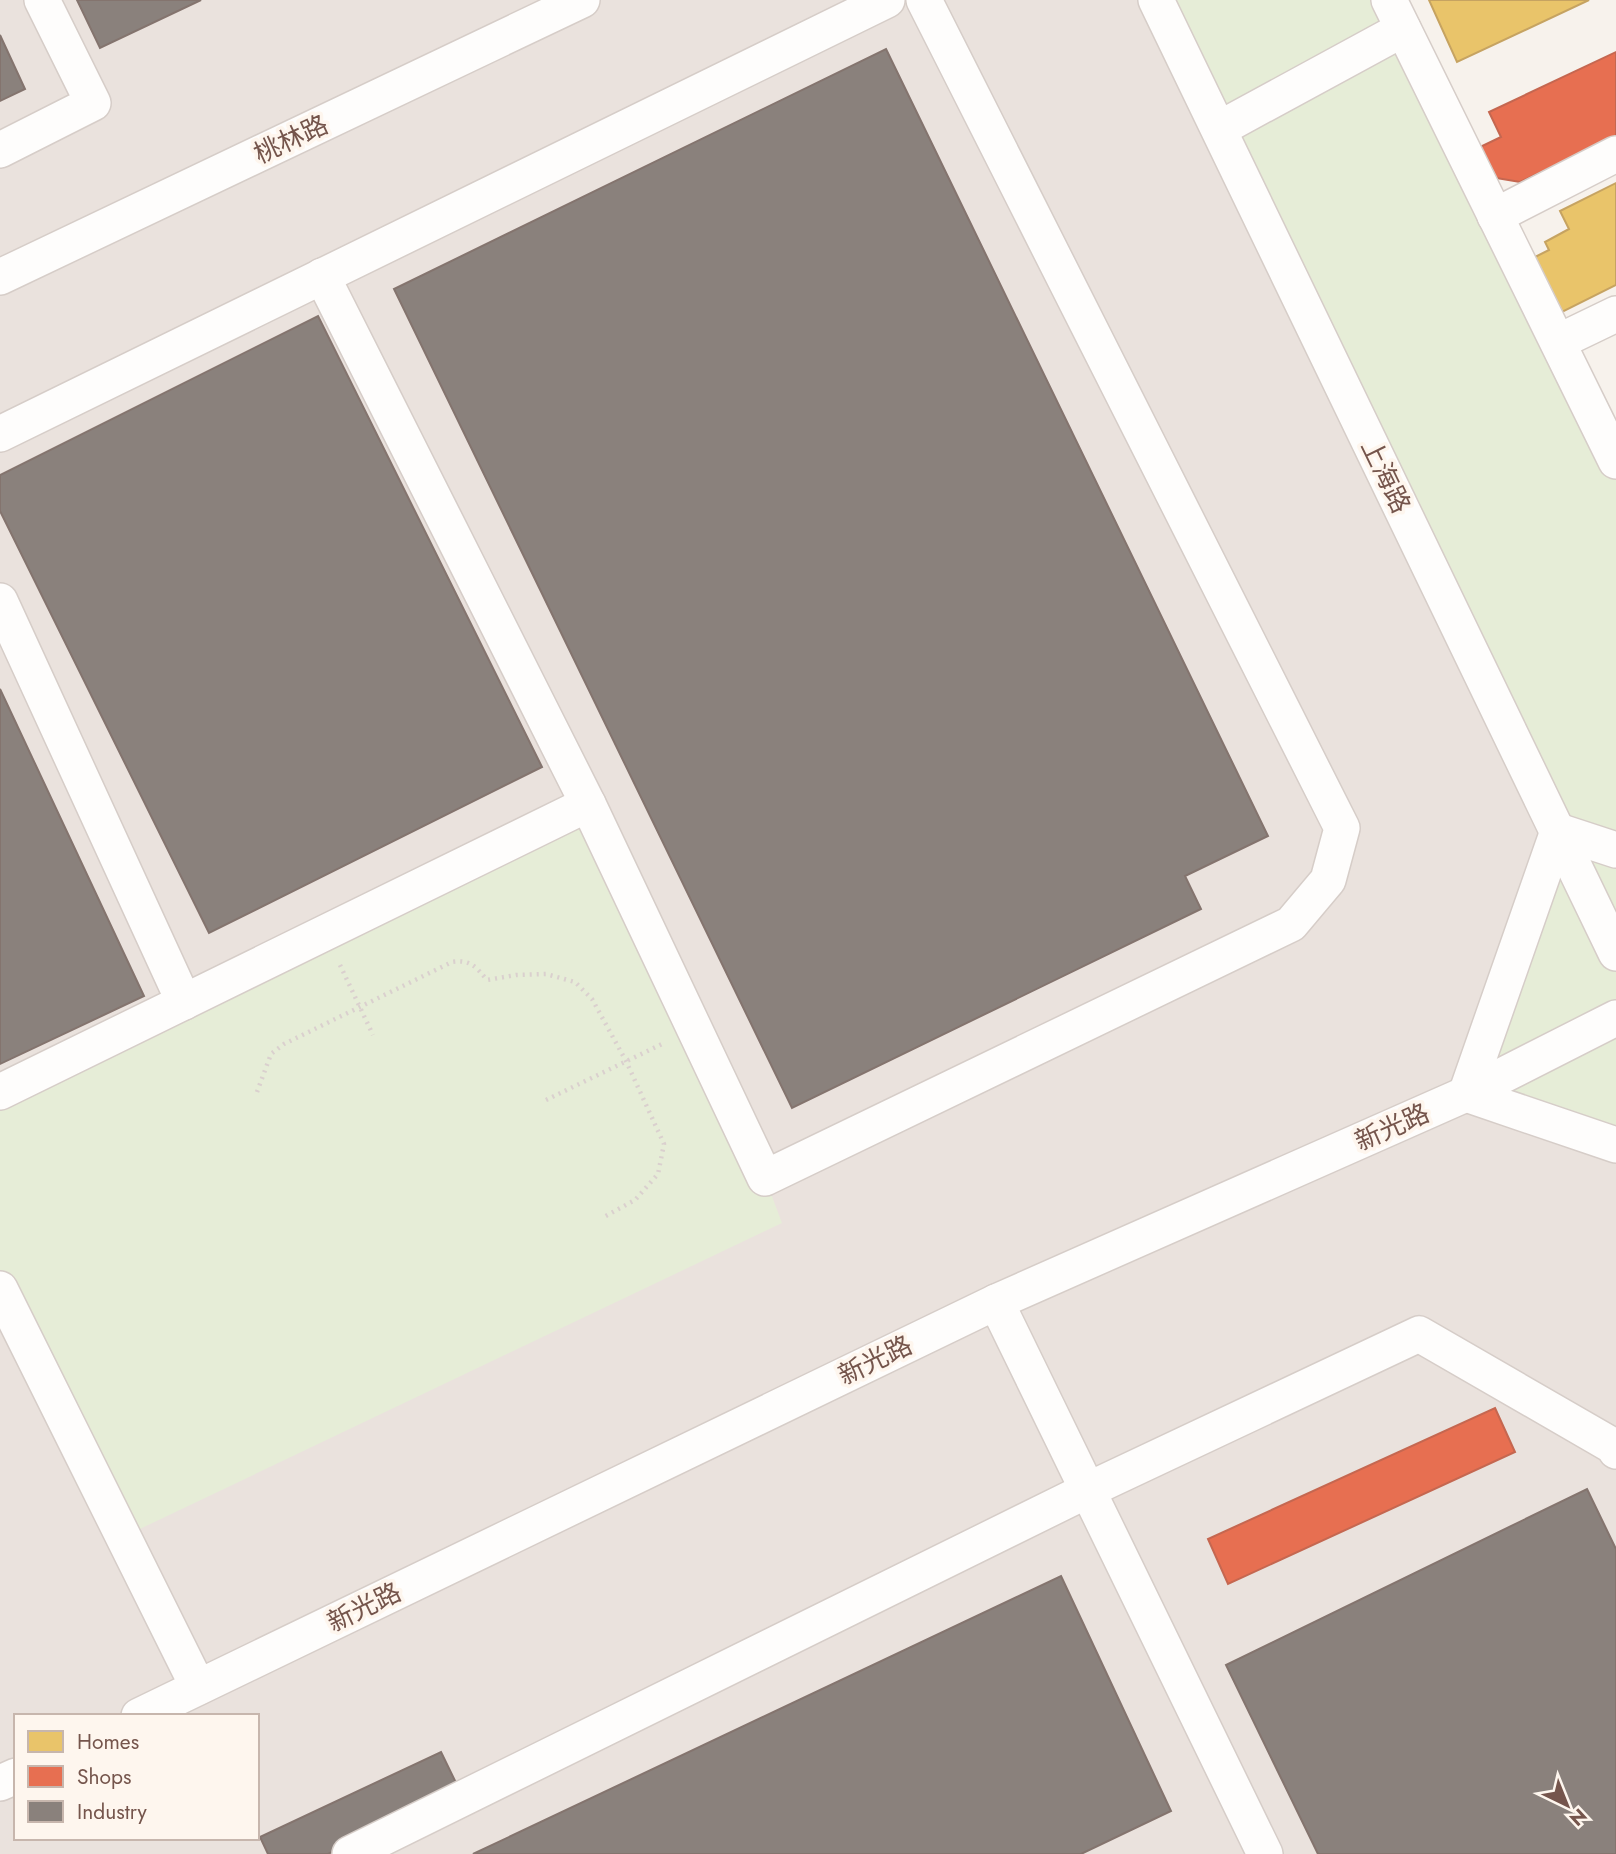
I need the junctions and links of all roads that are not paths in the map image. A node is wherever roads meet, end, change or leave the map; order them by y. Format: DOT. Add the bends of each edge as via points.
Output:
graph roads {
  1 [pos="42,0"];
  2 [pos="582,0"];
  3 [pos="887,0"];
  4 [pos="924,0"];
  5 [pos="1156,0"];
  6 [pos="1396,14"];
  7 [pos="1219,129"];
  8 [pos="0,150"];
  9 [pos="1616,154"];
  10 [pos="1495,216"];
  11 [pos="322,276"];
  12 [pos="0,277"];
  13 [pos="1616,314"];
  14 [pos="1558,342"];
  15 [pos="0,434"];
  16 [pos="1616,461"];
  17 [pos="0,601"];
  18 [pos="588,804"];
  19 [pos="1558,831"];
  20 [pos="1616,850"];
  21 [pos="1616,953"];
  22 [pos="184,1002"];
  23 [pos="1616,1018"];
  24 [pos="0,1092"];
  25 [pos="1466,1094"];
  26 [pos="1616,1145"];
  27 [pos="0,1289"];
  28 [pos="996,1301"];
  29 [pos="1616,1451"];
  30 [pos="1088,1490"];
  31 [pos="198,1687"];
  32 [pos="143,1714"];
  33 [pos="350,1854"];
  34 [pos="1265,1854"];
  1 -- 8 [label="street" via="93,103"];
  2 -- 12 [label="street, 桃林路"];
  3 -- 11 [label="street"];
  4 -- 18 [label="street" via="1342,828 1328,880 1291,924 765,1178"];
  5 -- 7 [label="street, 上海路"];
  6 -- 7 [label="street"];
  6 -- 10 [label="street"];
  7 -- 19 [label="street, 上海路"];
  9 -- 10 [label="street"];
  10 -- 14 [label="street"];
  11 -- 15 [label="street"];
  11 -- 18 [label="street"];
  13 -- 14 [label="street"];
  14 -- 16 [label="street"];
  17 -- 22 [label="street"];
  18 -- 22 [label="street"];
  19 -- 20 [label="street"];
  19 -- 21 [label="street, 上海路"];
  19 -- 25 [label="street"];
  22 -- 24 [label="street"];
  23 -- 25 [label="street, 新光路"];
  25 -- 26 [label="street"];
  25 -- 28 [label="street, 新光路"];
  27 -- 31 [label="street"];
  28 -- 30 [label="street"];
  28 -- 31 [label="street, 新光路"];
  29 -- 30 [label="street" via="1419,1335"];
  30 -- 33 [label="street"];
  30 -- 34 [label="street"];
  31 -- 32 [label="street, 新光路"];
}
